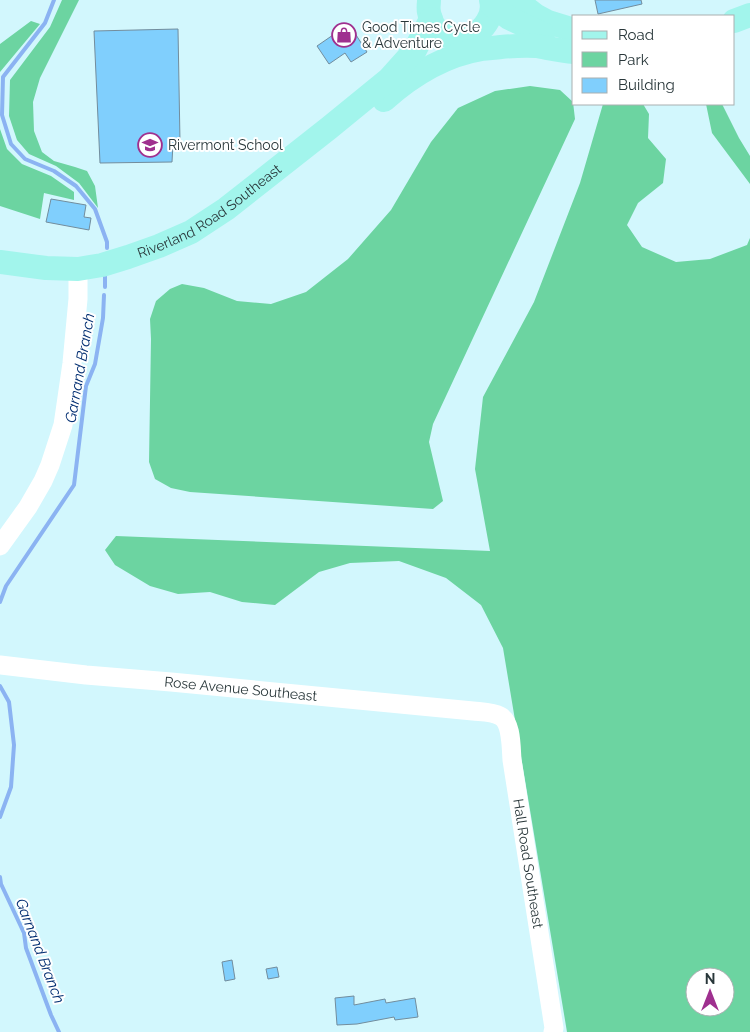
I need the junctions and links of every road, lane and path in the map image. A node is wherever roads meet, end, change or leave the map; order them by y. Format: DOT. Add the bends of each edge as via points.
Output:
graph roads {
  1 [pos="516,0"];
  2 [pos="492,2"];
  3 [pos="430,10"];
  4 [pos="750,15"];
  5 [pos="735,20"];
  6 [pos="572,29"];
  7 [pos="546,36"];
  8 [pos="466,37"];
  9 [pos="572,40"];
  10 [pos="572,52"];
  11 [pos="389,79"];
  12 [pos="329,128"];
  13 [pos="0,262"];
  14 [pos="78,269"];
  15 [pos="0,546"];
  16 [pos="2,666"];
  17 [pos="483,713"];
  18 [pos="553,1032"];
  1 -- 6 [label="main road" via="548,22"];
  2 -- 7 [label="main road, Riverland Road Southeast" via="509,18"];
  2 -- 8 [label="main road" via="490,17 483,29"];
  3 -- 8 [label="main road" via="436,28 443,34"];
  3 -- 11 [label="main road, Riverland Road Southeast" via="415,50"];
  4 -- 5 [label="main road"];
  7 -- 8 [label="main road, Riverland Road Southeast" via="497,32"];
  7 -- 9 [label="main road, Riverland Road Southeast"];
  8 -- 11 [label="main road, Riverland Road Southeast" via="434,51"];
  10 -- 12 [label="main road" via="514,46 456,55 398,88 369,112"];
  11 -- 12 [label="main road, Riverland Road Southeast"];
  12 -- 14 [label="main road, Riverland Road Southeast" via="226,209 191,232 128,257"];
  13 -- 14 [label="main road, Riverland Road Southeast"];
  14 -- 15 [label="street" via="72,363 63,425 43,481"];
  16 -- 17 [label="street, Rose Avenue Southeast"];
  17 -- 18 [label="street, Hall Road Southeast" via="502,716 509,729"];
}
